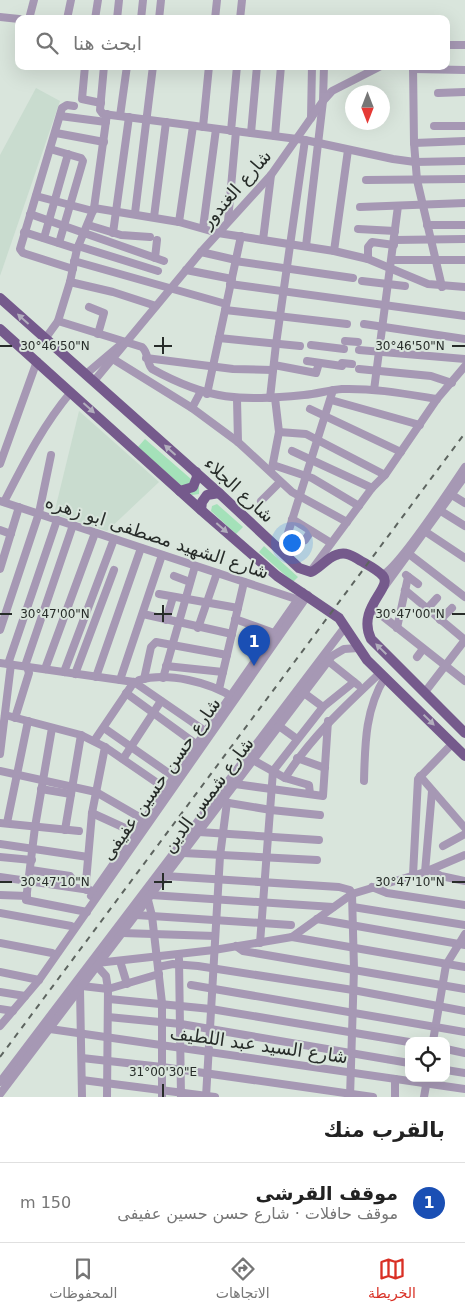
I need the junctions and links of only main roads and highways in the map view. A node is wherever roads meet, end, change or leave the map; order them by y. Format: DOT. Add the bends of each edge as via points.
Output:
graph roads {
  1 [pos="0,298"];
  2 [pos="0,329"];
  3 [pos="196,472"];
  4 [pos="180,491"];
  5 [pos="220,493"];
  6 [pos="201,510"];
  7 [pos="401,668"];
  8 [pos="385,677"];
  9 [pos="422,689"];
  10 [pos="405,697"];
  11 [pos="465,731"];
  12 [pos="465,756"];
  3 -- 1 [label="main road, شارع الجلاء, one-way"];
  2 -- 4 [label="main road, one-way"];
  3 -- 4 [label="main road" via="193,487"];
  3 -- 5 [label="main road, شارع الجلاء"];
  4 -- 6 [label="main road"];
  5 -- 6 [label="main road" via="207,495"];
  7 -- 5 [label="main road, شارع الجلاء, one-way" via="369,634 367,618 370,607 385,586 382,575 345,553 332,557 311,572 301,570"];
  6 -- 8 [label="main road, one-way" via="303,597 339,618 358,648"];
  7 -- 8 [label="main road" via="398,676"];
  7 -- 9 [label="main road"];
  8 -- 10 [label="main road"];
  9 -- 10 [label="main road" via="410,688"];
  9 -- 11 [label="main road"];
  10 -- 12 [label="main road, one-way"];
}
